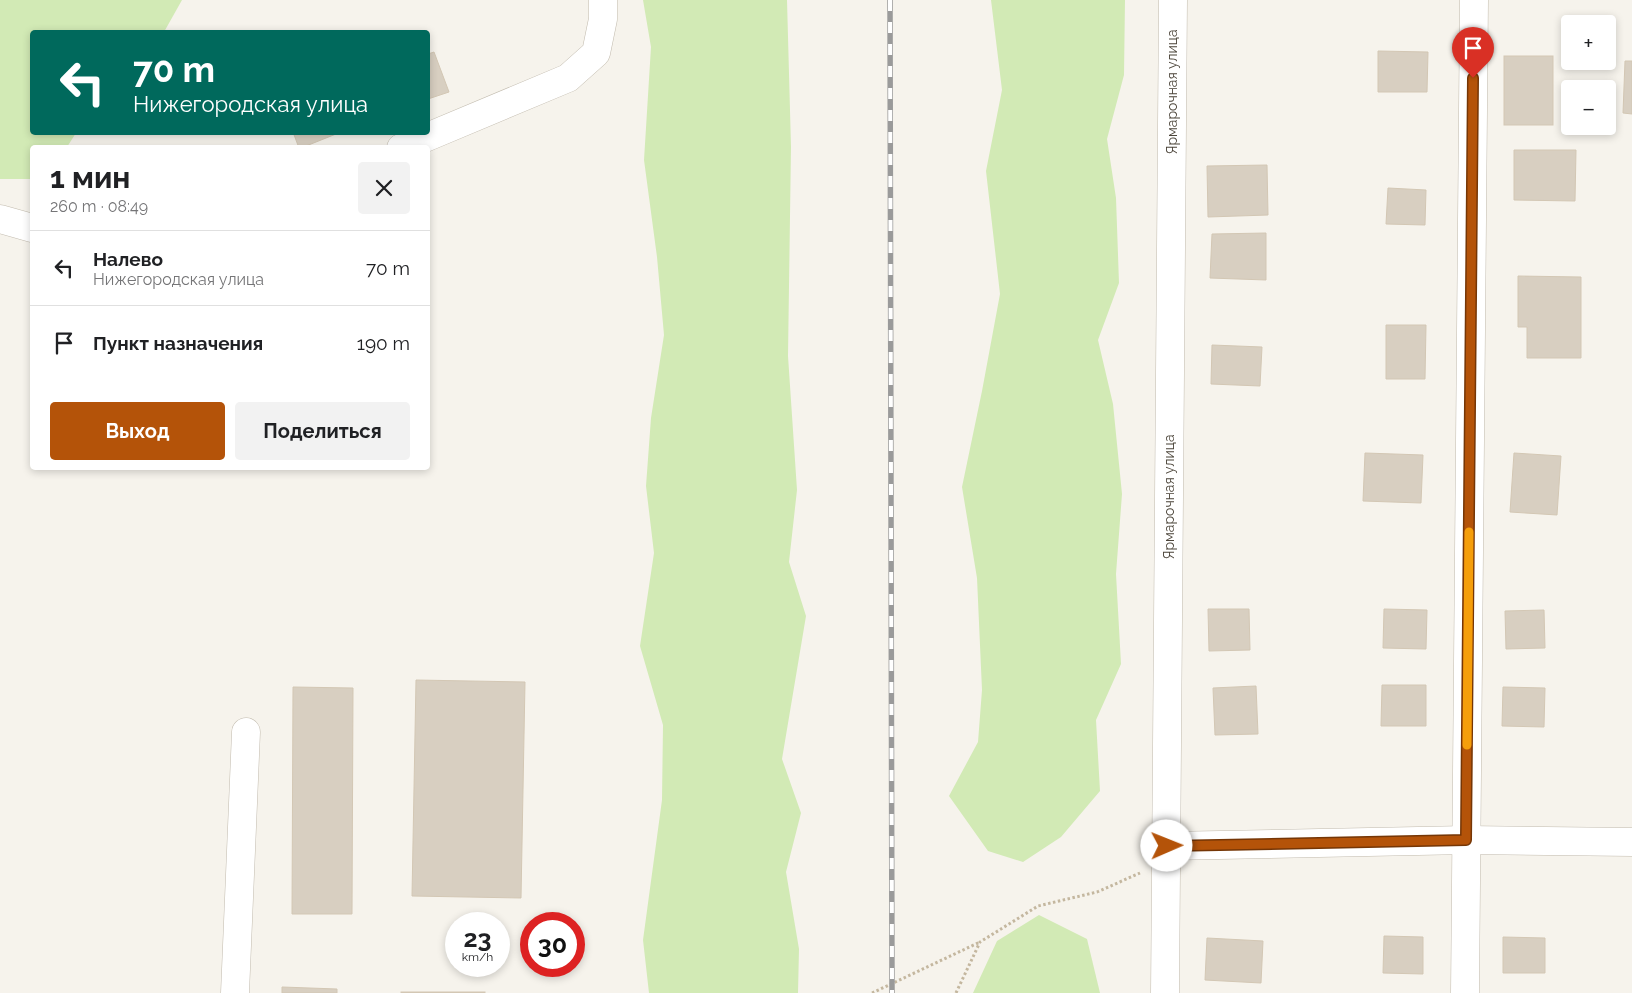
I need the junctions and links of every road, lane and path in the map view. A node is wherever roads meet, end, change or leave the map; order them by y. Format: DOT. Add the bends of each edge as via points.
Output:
graph roads {
  1 [pos="603,0"];
  2 [pos="1173,0"];
  3 [pos="1474,0"];
  4 [pos="408,145"];
  5 [pos="0,219"];
  6 [pos="30,227"];
  7 [pos="246,732"];
  8 [pos="1466,840"];
  9 [pos="1632,842"];
  10 [pos="1167,846"];
  11 [pos="980,942"];
  12 [pos="235,993"];
  13 [pos="872,993"];
  14 [pos="956,993"];
  15 [pos="1165,993"];
  16 [pos="1465,993"];
  1 -- 4 [label="street" via="603,20 596,53 568,78"];
  2 -- 10 [label="street, Ярмарочная улица"];
  3 -- 8 [label="street"];
  5 -- 6 [label="street"];
  7 -- 12 [label="street"];
  8 -- 9 [label="street"];
  8 -- 10 [label="street"];
  8 -- 16 [label="street"];
  10 -- 11 [label="path" via="1142,872 1096,892 1038,906"];
  10 -- 15 [label="street, Ярмарочная улица"];
  11 -- 13 [label="path"];
  11 -- 14 [label="path"];
}
